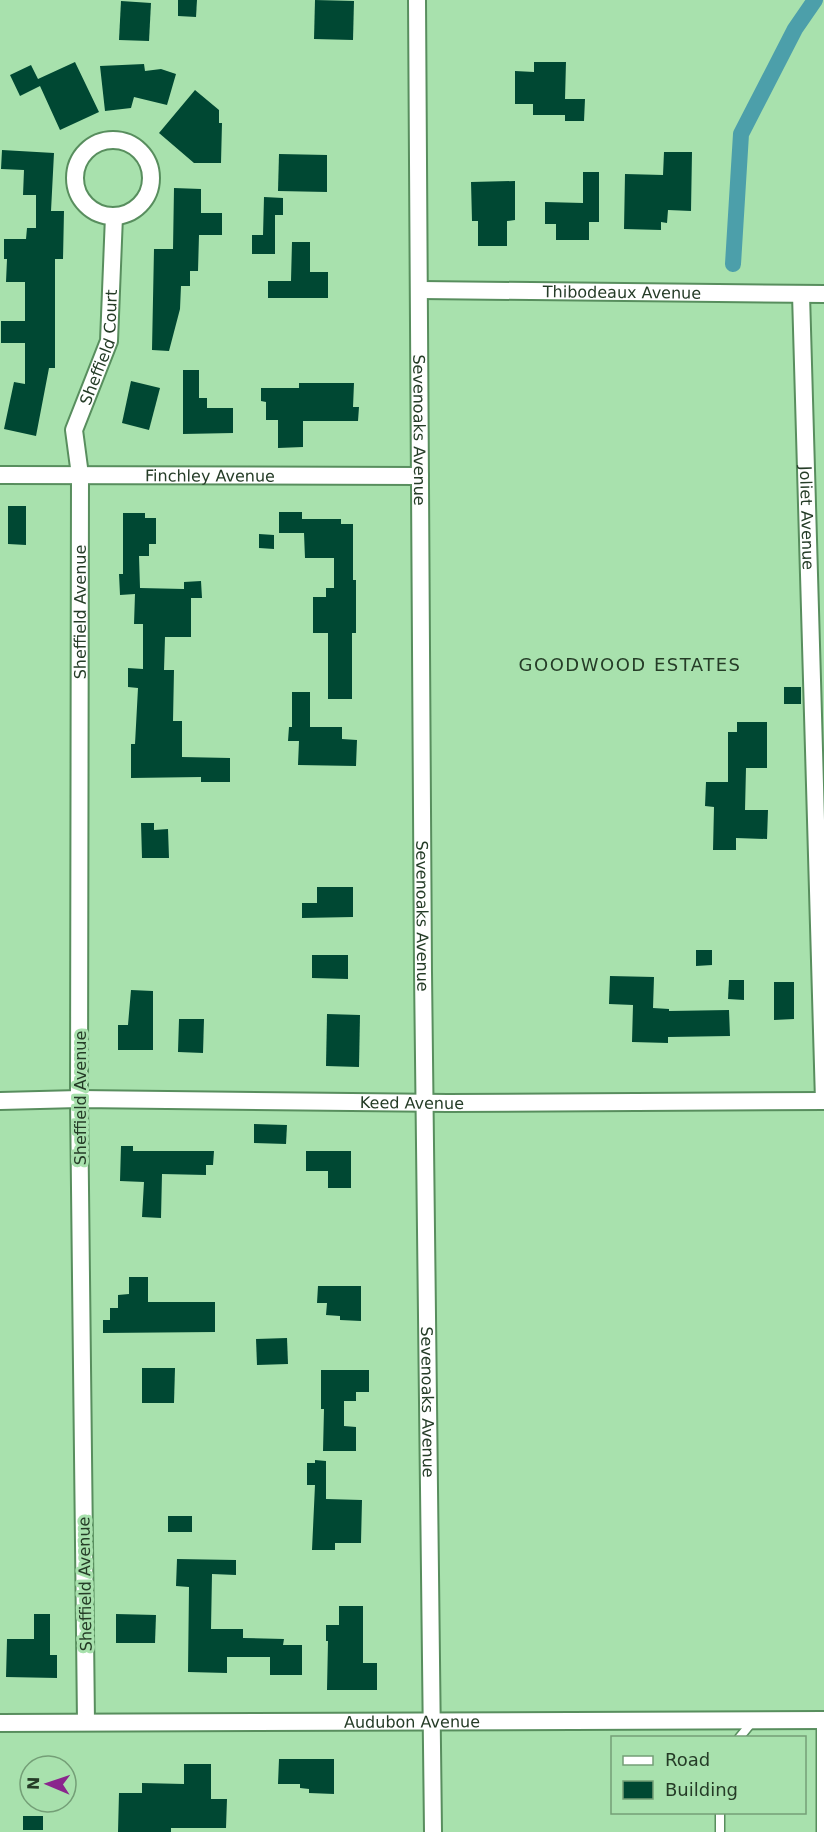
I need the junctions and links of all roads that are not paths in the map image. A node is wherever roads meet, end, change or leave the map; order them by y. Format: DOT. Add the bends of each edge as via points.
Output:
graph roads {
  1 [pos="417,0"];
  2 [pos="114,216"];
  3 [pos="420,290"];
  4 [pos="801,294"];
  5 [pos="824,294"];
  6 [pos="80,474"];
  7 [pos="0,475"];
  8 [pos="420,476"];
  9 [pos="80,1099"];
  10 [pos="0,1101"];
  11 [pos="824,1101"];
  12 [pos="425,1102"];
  13 [pos="753,1720"];
  14 [pos="822,1720"];
  15 [pos="86,1722"];
  16 [pos="0,1723"];
  17 [pos="432,1723"];
  18 [pos="740,1736"];
  19 [pos="720,1814"];
  20 [pos="433,1832"];
  21 [pos="720,1832"];
  22 [pos="821,1832"];
  1 -- 3 [label="street, Sevenoaks Avenue"];
  2 -- 2 [label="street" via="98,213 84,203 76,188 75,171 82,155 95,144 111,140 128,143 142,153 150,168 150,185 144,200 131,212"];
  2 -- 6 [label="street, Sheffield Court" via="109,341 74,430"];
  3 -- 4 [label="street, Thibodeaux Avenue"];
  3 -- 8 [label="street, Sevenoaks Avenue"];
  4 -- 5 [label="street, Thibodeaux Avenue"];
  4 -- 11 [label="street, Joliet Avenue"];
  6 -- 7 [label="street, Finchley Avenue"];
  6 -- 8 [label="street, Finchley Avenue"];
  6 -- 9 [label="street, Sheffield Avenue"];
  8 -- 12 [label="street, Sevenoaks Avenue"];
  9 -- 10 [label="street, Keed Avenue"];
  9 -- 12 [label="street, Keed Avenue"];
  9 -- 15 [label="street, Sheffield Avenue"];
  11 -- 12 [label="street, Keed Avenue"];
  12 -- 17 [label="street, Sevenoaks Avenue"];
  13 -- 14 [label="street, Audubon Avenue"];
  13 -- 17 [label="street, Audubon Avenue"];
  13 -- 18 [label="lane"];
  14 -- 22 [label="lane"];
  15 -- 16 [label="street, Audubon Avenue"];
  15 -- 17 [label="street, Audubon Avenue"];
  17 -- 20 [label="street, Sevenoaks Avenue"];
  19 -- 21 [label="lane"];
}
